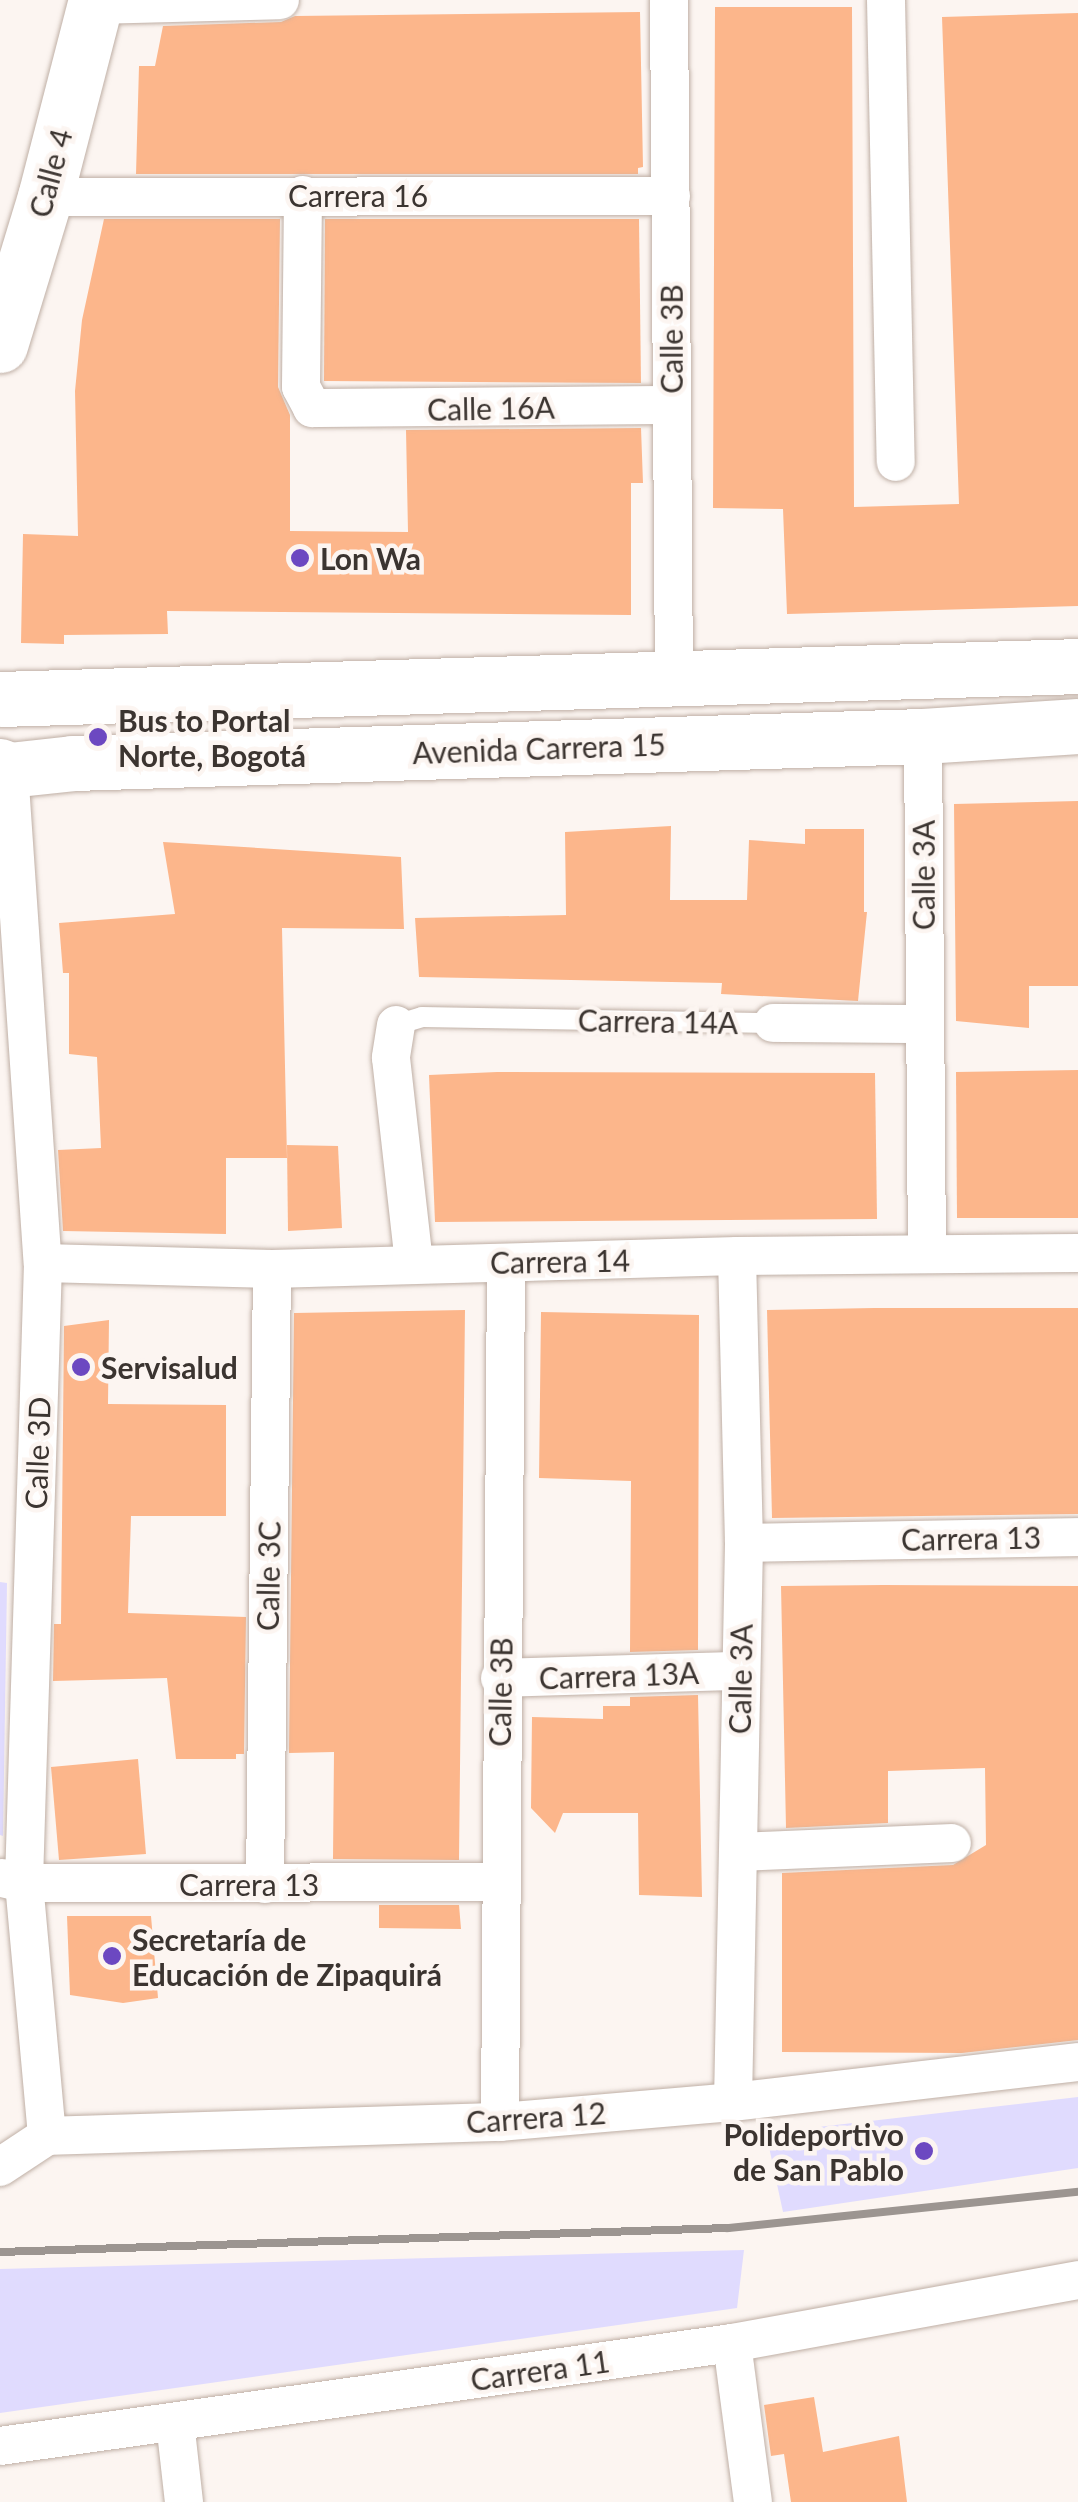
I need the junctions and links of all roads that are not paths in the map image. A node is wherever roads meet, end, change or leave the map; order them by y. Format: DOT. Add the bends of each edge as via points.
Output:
graph roads {
  1 [pos="280,0"];
  2 [pos="670,0"];
  3 [pos="886,0"];
  4 [pos="95,2"];
  5 [pos="304,195"];
  6 [pos="45,196"];
  7 [pos="671,196"];
  8 [pos="0,344"];
  9 [pos="670,405"];
  10 [pos="896,462"];
  11 [pos="1078,666"];
  12 [pos="674,678"];
  13 [pos="0,699"];
  14 [pos="1078,726"];
  15 [pos="923,736"];
  16 [pos="4,768"];
  17 [pos="773,1024"];
  18 [pos="922,1024"];
  19 [pos="396,1025"];
  20 [pos="927,1254"];
  21 [pos="1078,1254"];
  22 [pos="736,1256"];
  23 [pos="43,1263"];
  24 [pos="414,1263"];
  25 [pos="506,1263"];
  26 [pos="272,1268"];
  27 [pos="1078,1536"];
  28 [pos="744,1542"];
  29 [pos="739,1671"];
  30 [pos="500,1678"];
  31 [pos="952,1843"];
  32 [pos="738,1852"];
  33 [pos="12,1880"];
  34 [pos="499,1882"];
  35 [pos="265,1884"];
  36 [pos="1078,2062"];
  37 [pos="733,2102"];
  38 [pos="500,2122"];
  39 [pos="47,2136"];
  40 [pos="0,2167"];
  41 [pos="1078,2280"];
  42 [pos="732,2342"];
  43 [pos="175,2422"];
  44 [pos="0,2446"];
  45 [pos="184,2502"];
  46 [pos="753,2502"];
  1 -- 4 [label="street"];
  2 -- 7 [label="street, Calle 3B"];
  3 -- 10 [label="street"];
  4 -- 6 [label="main road, Calle 4"];
  5 -- 6 [label="street, Carrera 16"];
  5 -- 7 [label="street, Carrera 16"];
  5 -- 9 [label="street, Calle 16A" via="302,387 312,408"];
  6 -- 8 [label="main road, Calle 4"];
  7 -- 9 [label="street, Calle 3B"];
  9 -- 12 [label="street, Calle 3B"];
  11 -- 12 [label="main road"];
  12 -- 13 [label="main road"];
  14 -- 15 [label="main road, Avenida Carrera 15"];
  15 -- 16 [label="main road, Avenida Carrera 15"];
  15 -- 18 [label="street, Calle 3A"];
  16 -- 23 [label="street, Calle 3D"];
  17 -- 18 [label="street, Carrera 14A"];
  17 -- 19 [label="lane, Carrera 14A" via="422,1017"];
  18 -- 20 [label="street, Calle 3A"];
  19 -- 24 [label="street" via="391,1058"];
  20 -- 21 [label="street, Carrera 14"];
  20 -- 22 [label="street, Carrera 14"];
  22 -- 25 [label="street, Carrera 14"];
  22 -- 28 [label="street, Calle 3A"];
  23 -- 26 [label="street, Carrera 14"];
  23 -- 33 [label="street, Calle 3D"];
  24 -- 25 [label="street, Carrera 14"];
  24 -- 26 [label="street, Carrera 14"];
  25 -- 30 [label="street, Calle 3B"];
  26 -- 35 [label="street, Calle 3C"];
  27 -- 28 [label="street, Carrera 13"];
  28 -- 29 [label="street, Calle 3A"];
  29 -- 30 [label="street, Carrera 13A"];
  29 -- 32 [label="street, Calle 3A"];
  30 -- 34 [label="street, Calle 3B"];
  31 -- 32 [label="street"];
  32 -- 37 [label="street, Calle 3A"];
  33 -- 35 [label="street, Carrera 13"];
  33 -- 39 [label="street, Calle 3D"];
  34 -- 35 [label="street, Carrera 13"];
  34 -- 38 [label="street, Calle 3B"];
  36 -- 37 [label="street, Carrera 12"];
  37 -- 38 [label="street, Carrera 12"];
  38 -- 39 [label="street, Carrera 12"];
  39 -- 40 [label="street"];
  41 -- 42 [label="street, Carrera 11"];
  42 -- 43 [label="street, Carrera 11"];
  42 -- 46 [label="street"];
  43 -- 44 [label="street, Carrera 11"];
  43 -- 45 [label="street"];
}
